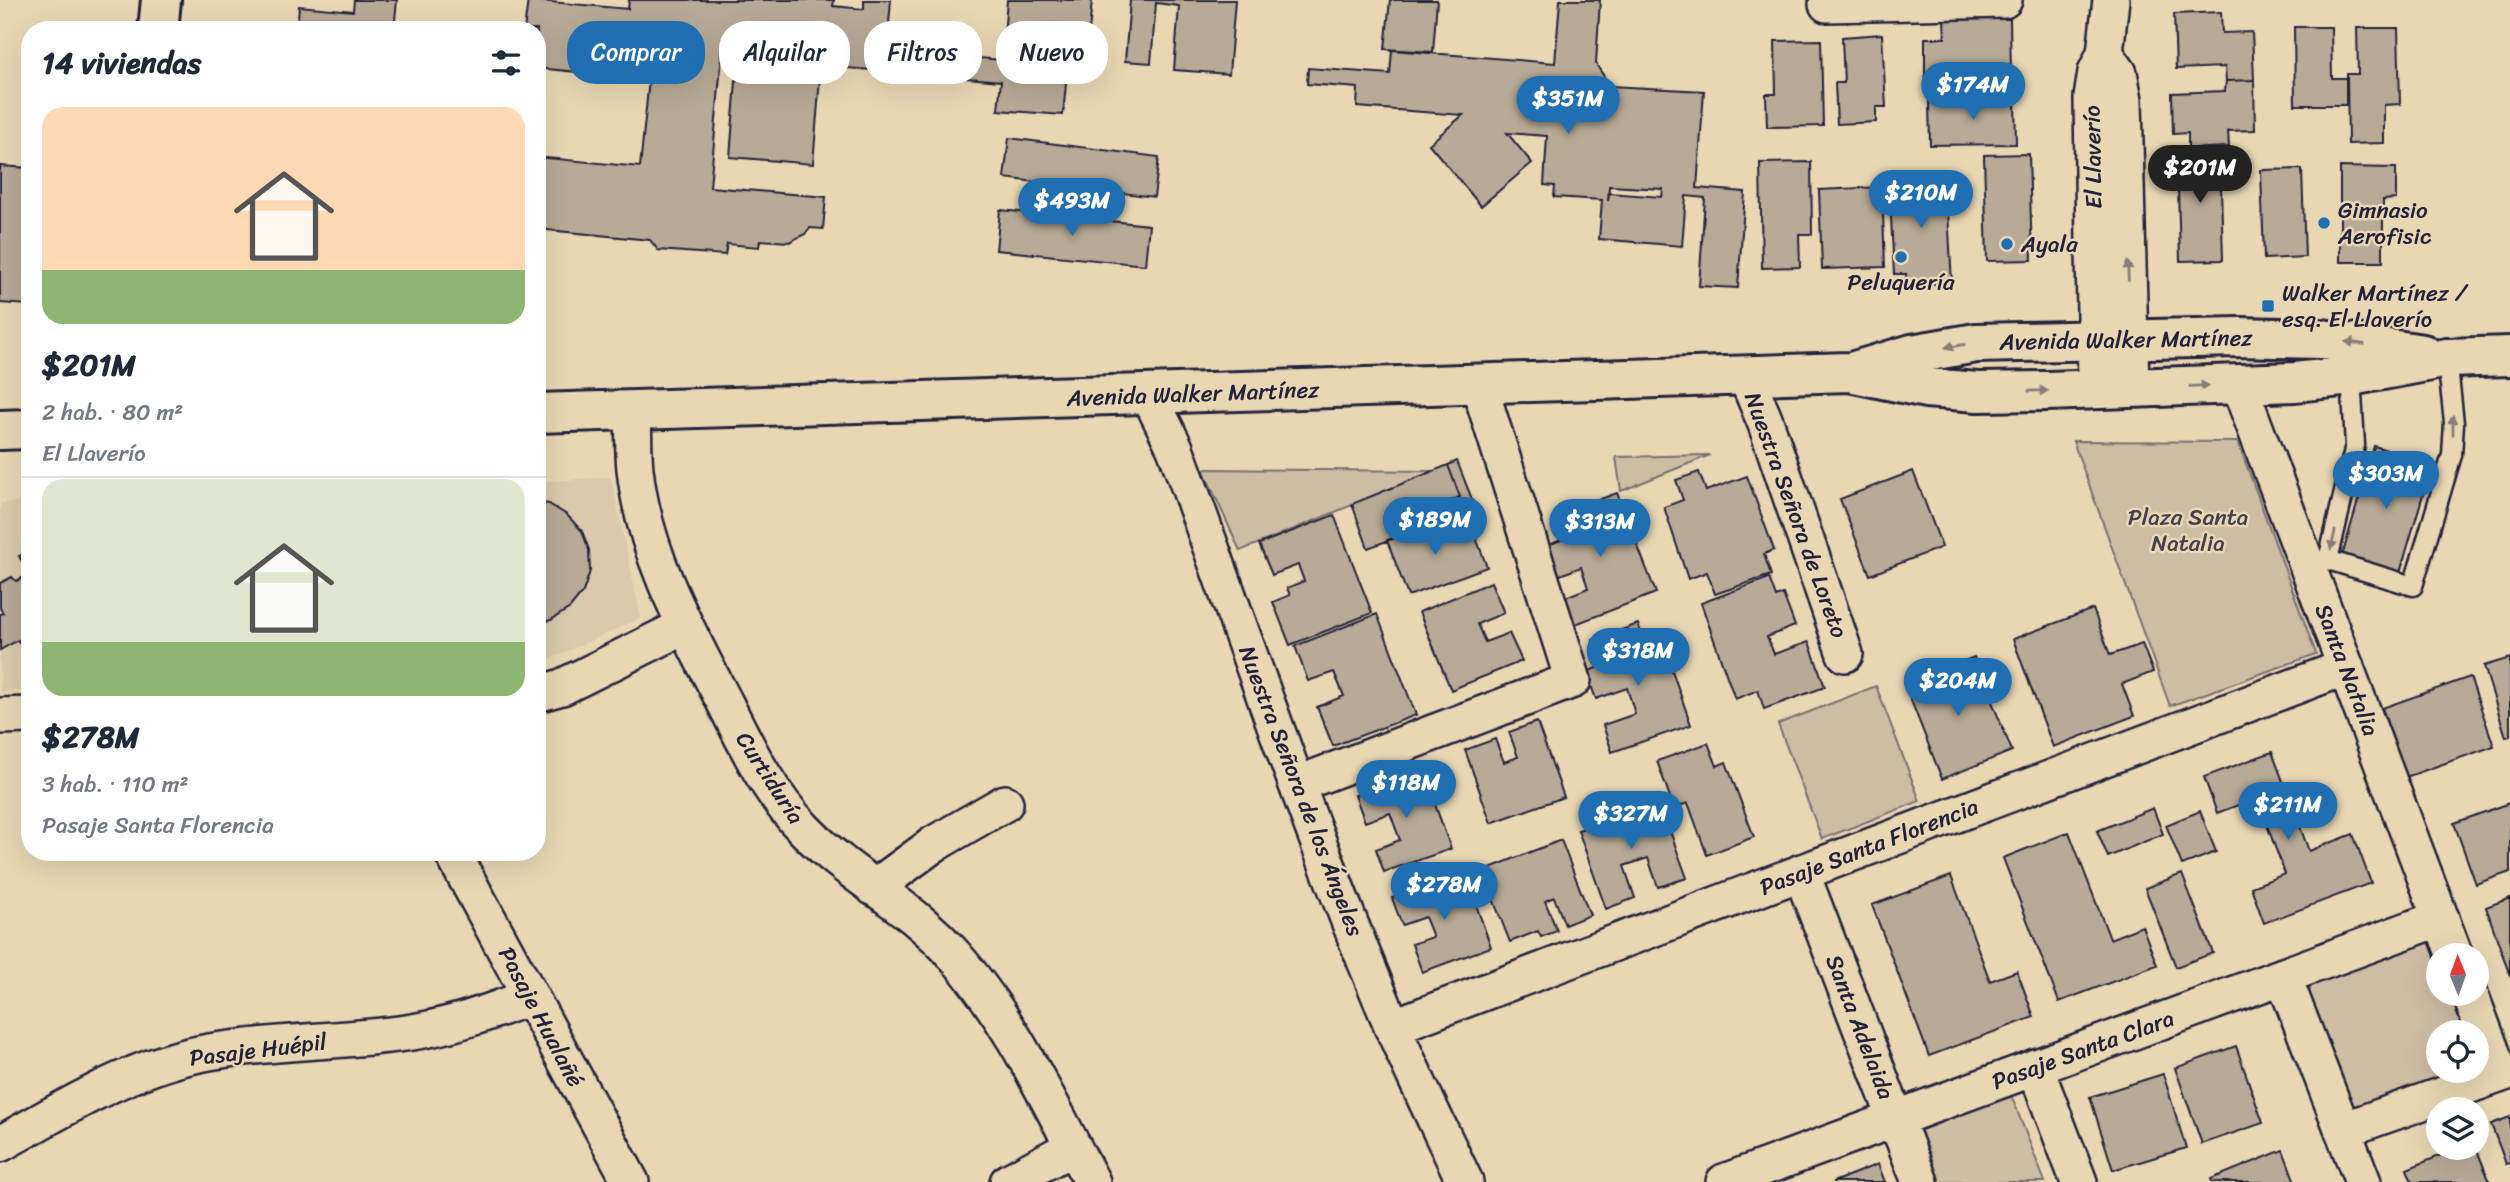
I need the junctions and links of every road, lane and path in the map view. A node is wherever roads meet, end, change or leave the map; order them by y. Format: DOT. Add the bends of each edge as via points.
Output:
graph roads {
  1 [pos="161,0"];
  2 [pos="2004,0"];
  3 [pos="2111,0"];
  4 [pos="1827,4"];
  5 [pos="159,21"];
  6 [pos="2113,340"];
  7 [pos="2510,356"];
  8 [pos="2447,358"];
  9 [pos="1849,373"];
  10 [pos="1746,376"];
  11 [pos="2351,376"];
  12 [pos="1479,385"];
  13 [pos="2239,385"];
  14 [pos="2114,389"];
  15 [pos="1149,395"];
  16 [pos="633,411"];
  17 [pos="546,414"];
  18 [pos="21,429"];
  19 [pos="0,430"];
  20 [pos="685,626"];
  21 [pos="1845,654"];
  22 [pos="2346,667"];
  23 [pos="546,691"];
  24 [pos="21,715"];
  25 [pos="0,716"];
  26 [pos="1298,784"];
  27 [pos="1005,803"];
  28 [pos="457,861"];
  29 [pos="1801,872"];
  30 [pos="874,888"];
  31 [pos="2441,918"];
  32 [pos="2450,943"];
  33 [pos="2283,976"];
  34 [pos="528,996"];
  35 [pos="2475,1006"];
  36 [pos="1392,1027"];
  37 [pos="2035,1068"];
  38 [pos="2505,1072"];
  39 [pos="1895,1119"];
  40 [pos="2343,1130"];
  41 [pos="0,1143"];
  42 [pos="1073,1147"];
  43 [pos="631,1182"];
  44 [pos="1008,1182"];
  45 [pos="1092,1182"];
  46 [pos="1465,1182"];
  47 [pos="1724,1182"];
  48 [pos="1920,1182"];
  49 [pos="2078,1182"];
  50 [pos="2363,1182"];
  1 -- 5 [label="main road"];
  2 -- 4 [label="street"];
  3 -- 6 [label="street, El Llaverío" via="2105,53 2119,73 2124,100"];
  8 -- 6 [label="main road, Avenida Walker Martínez, one-way" via="2322,339"];
  6 -- 9 [label="main road, Avenida Walker Martínez, one-way" via="1976,343 1912,354"];
  6 -- 14 [label="street, El Llaverío"];
  7 -- 8 [label="main road, Avenida Walker Martínez"];
  8 -- 11 [label="main road, Avenida Walker Martínez"];
  11 -- 8 [label="lane, one-way" via="2355,445 2328,560 2413,586 2452,455 2454,423"];
  9 -- 10 [label="main road, Avenida Walker Martínez"];
  9 -- 14 [label="main road, Avenida Walker Martínez, one-way" via="1965,391"];
  10 -- 12 [label="main road, Avenida Walker Martínez"];
  10 -- 21 [label="street, Nuestra Señora de Loreto"];
  11 -- 13 [label="main road, Avenida Walker Martínez"];
  12 -- 15 [label="main road, Avenida Walker Martínez"];
  12 -- 26 [label="street" via="1573,680"];
  14 -- 13 [label="main road, Avenida Walker Martínez, one-way"];
  13 -- 22 [label="street, Santa Natalia"];
  15 -- 16 [label="main road, Avenida Walker Martínez"];
  15 -- 26 [label="street, Nuestra Señora de los Ángeles" via="1175,448"];
  16 -- 17 [label="main road, Avenida Walker Martínez"];
  16 -- 20 [label="street, Curtiduría" via="635,470 645,519"];
  18 -- 19 [label="main road"];
  20 -- 23 [label="street"];
  20 -- 30 [label="street, Curtiduría" via="781,803 826,851"];
  22 -- 29 [label="street, Pasaje Santa Florencia"];
  22 -- 31 [label="street, Santa Natalia"];
  24 -- 25 [label="street"];
  26 -- 36 [label="street, Nuestra Señora de los Ángeles"];
  27 -- 30 [label="street" via="934,844"];
  28 -- 34 [label="street, Pasaje Hualañé"];
  29 -- 36 [label="street, Pasaje Santa Florencia"];
  29 -- 39 [label="street, Santa Adelaida"];
  30 -- 42 [label="street, Curtiduría" via="929,929 982,987"];
  31 -- 32 [label="street, Santa Natalia"];
  31 -- 33 [label="street, Pasaje Santa Clara"];
  33 -- 37 [label="street, Pasaje Santa Clara"];
  33 -- 40 [label="street"];
  34 -- 41 [label="street, Pasaje Huépil" via="489,1013 409,1032 210,1052 164,1063 121,1079"];
  34 -- 43 [label="street, Pasaje Hualañé"];
  35 -- 38 [label="street"];
  36 -- 46 [label="street, Nuestra Señora de los Ángeles"];
  37 -- 39 [label="street, Pasaje Santa Clara"];
  37 -- 49 [label="street"];
  38 -- 40 [label="street"];
  39 -- 47 [label="street, Pasaje Santa Clara"];
  39 -- 48 [label="street, Santa Adelaida"];
  40 -- 50 [label="street"];
  42 -- 44 [label="street"];
  42 -- 45 [label="street, Curtiduría"];
}
